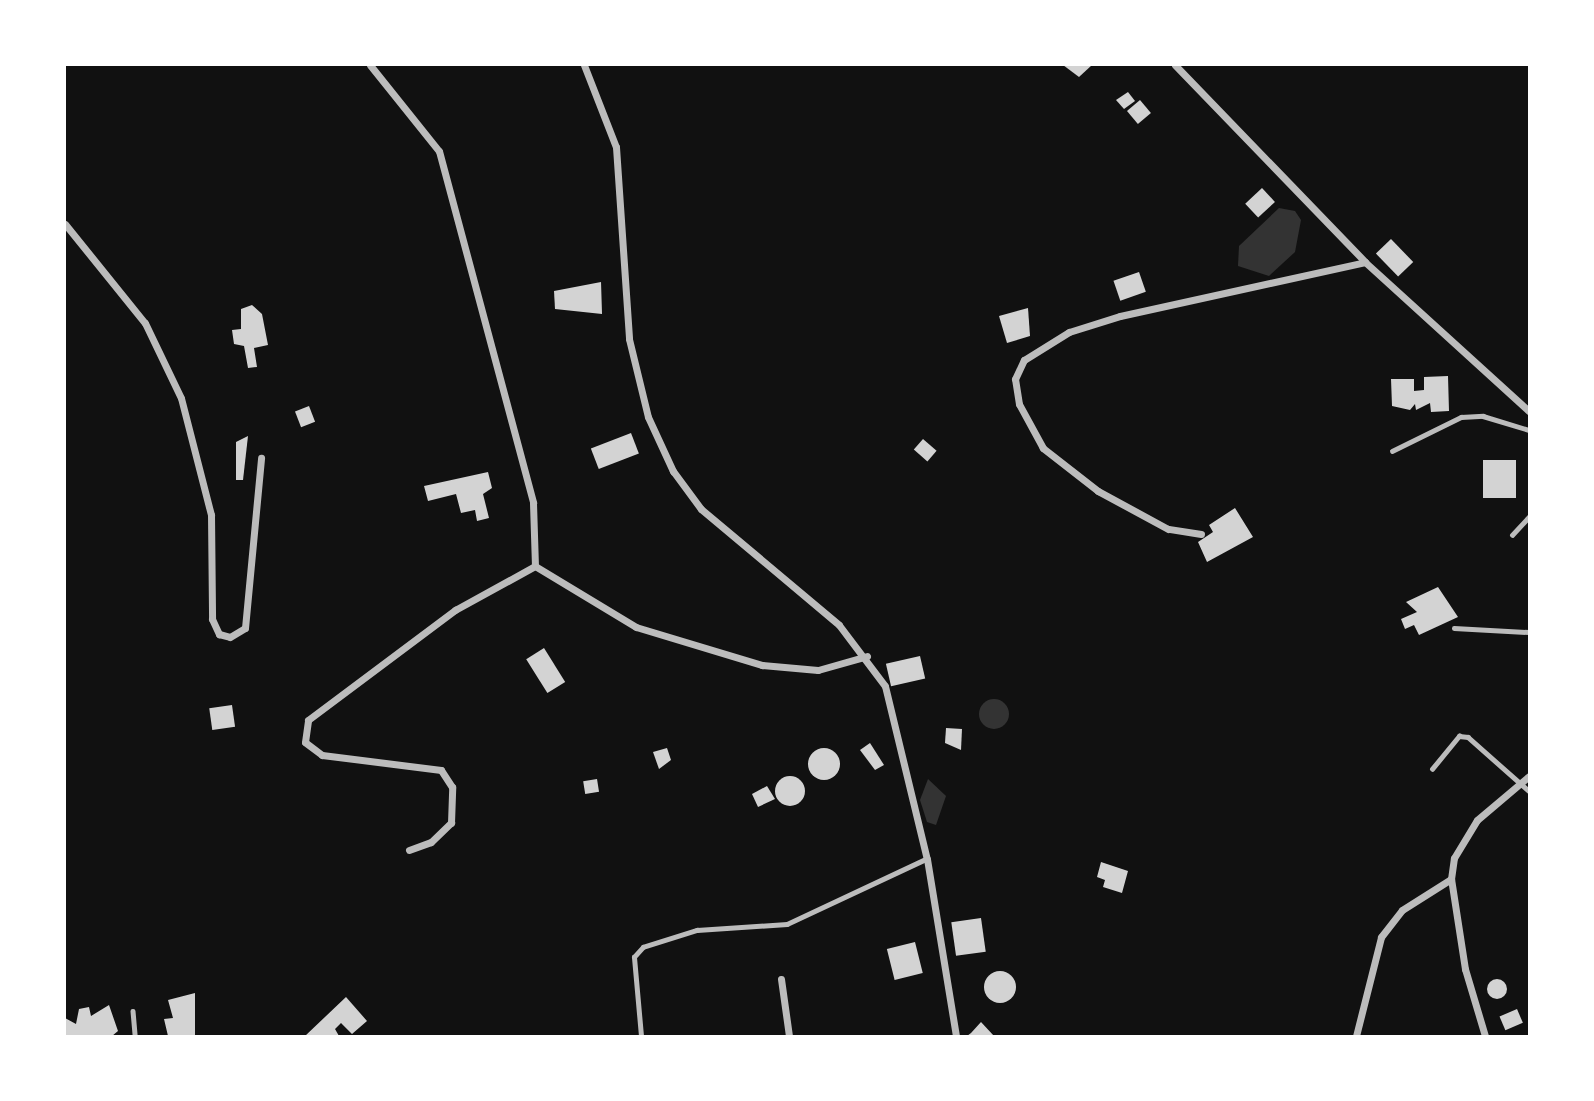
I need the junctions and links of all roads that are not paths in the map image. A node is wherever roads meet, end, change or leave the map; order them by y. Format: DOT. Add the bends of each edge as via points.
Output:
graph roads {
  1 [pos="370,65"];
  2 [pos="584,65"];
  3 [pos="1175,65"];
  4 [pos="65,224"];
  5 [pos="1365,262"];
  6 [pos="1529,411"];
  7 [pos="1529,430"];
  8 [pos="1392,450"];
  9 [pos="261,458"];
  10 [pos="1529,517"];
  11 [pos="1200,534"];
  12 [pos="1512,535"];
  13 [pos="535,566"];
  14 [pos="1454,628"];
  15 [pos="1529,632"];
  16 [pos="867,656"];
  17 [pos="1432,769"];
  18 [pos="1529,776"];
  19 [pos="1522,781"];
  20 [pos="1529,791"];
  21 [pos="409,850"];
  22 [pos="927,859"];
  23 [pos="1451,879"];
  24 [pos="782,979"];
  25 [pos="133,1011"];
  26 [pos="135,1036"];
  27 [pos="642,1036"];
  28 [pos="789,1036"];
  29 [pos="956,1036"];
  30 [pos="1356,1036"];
  31 [pos="1485,1036"];
  1 -- 13 [label="street" via="439,151 533,503"];
  2 -- 16 [label="street" via="614,139 629,339 660,444 701,509 817,605"];
  3 -- 5 [label="street"];
  4 -- 9 [label="street" via="145,323 181,398 211,515 212,619 219,634 230,637 245,628"];
  5 -- 6 [label="street"];
  5 -- 11 [label="street" via="1120,317 1069,332 1024,360 1015,379 1019,404 1043,448 1098,491 1168,529"];
  7 -- 8 [label="lane" via="1483,416 1461,417"];
  10 -- 12 [label="lane"];
  13 -- 16 [label="street" via="636,627 762,665 818,670"];
  13 -- 21 [label="street" via="456,610 308,720 305,742 322,755 431,765 446,776 456,809 450,822 432,842"];
  14 -- 15 [label="lane"];
  16 -- 22 [label="street" via="885,686"];
  17 -- 19 [label="lane" via="1459,736 1468,737"];
  18 -- 19 [label="street"];
  19 -- 20 [label="lane"];
  19 -- 23 [label="street" via="1477,820 1454,858"];
  22 -- 27 [label="lane" via="787,924 697,930 643,947 634,957"];
  22 -- 29 [label="street"];
  23 -- 30 [label="street" via="1402,910 1381,937"];
  23 -- 31 [label="street"];
  24 -- 28 [label="street"];
  25 -- 26 [label="lane"];
}
